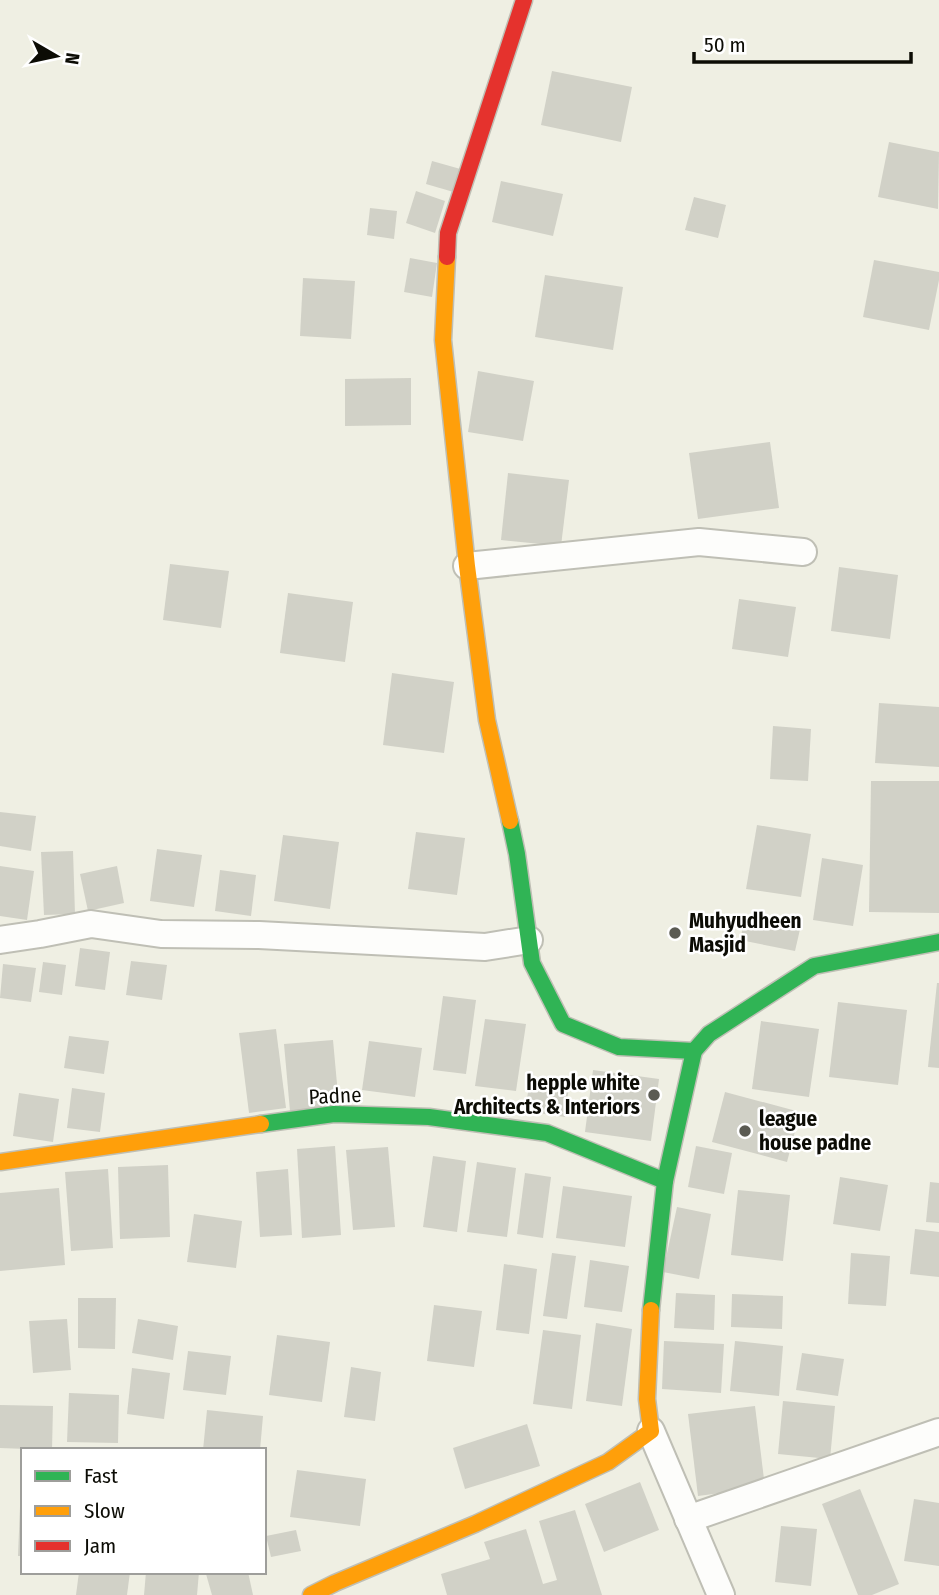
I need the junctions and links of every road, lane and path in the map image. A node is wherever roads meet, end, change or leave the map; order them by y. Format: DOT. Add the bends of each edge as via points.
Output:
graph roads {
  1 [pos="524,0"];
  2 [pos="803,552"];
  3 [pos="467,566"];
  4 [pos="0,940"];
  5 [pos="529,940"];
  6 [pos="939,942"];
  7 [pos="694,1051"];
  8 [pos="0,1161"];
  9 [pos="665,1181"];
  10 [pos="651,1431"];
  11 [pos="939,1432"];
  12 [pos="688,1520"];
  13 [pos="312,1595"];
  14 [pos="721,1595"];
  1 -- 3 [label="street" via="447,233 443,340"];
  2 -- 3 [label="street" via="699,542"];
  3 -- 5 [label="street" via="486,720 517,854"];
  4 -- 5 [label="street" via="91,924 161,934 485,947"];
  5 -- 7 [label="street" via="532,963 563,1024 619,1047"];
  6 -- 7 [label="street" via="814,966 709,1034"];
  7 -- 9 [label="street"];
  8 -- 9 [label="street, Padne" via="348,1114 429,1117 547,1133"];
  9 -- 10 [label="street" via="651,1300 647,1399"];
  10 -- 12 [label="street"];
  10 -- 13 [label="street" via="608,1462"];
  11 -- 12 [label="street"];
  12 -- 14 [label="street"];
}
